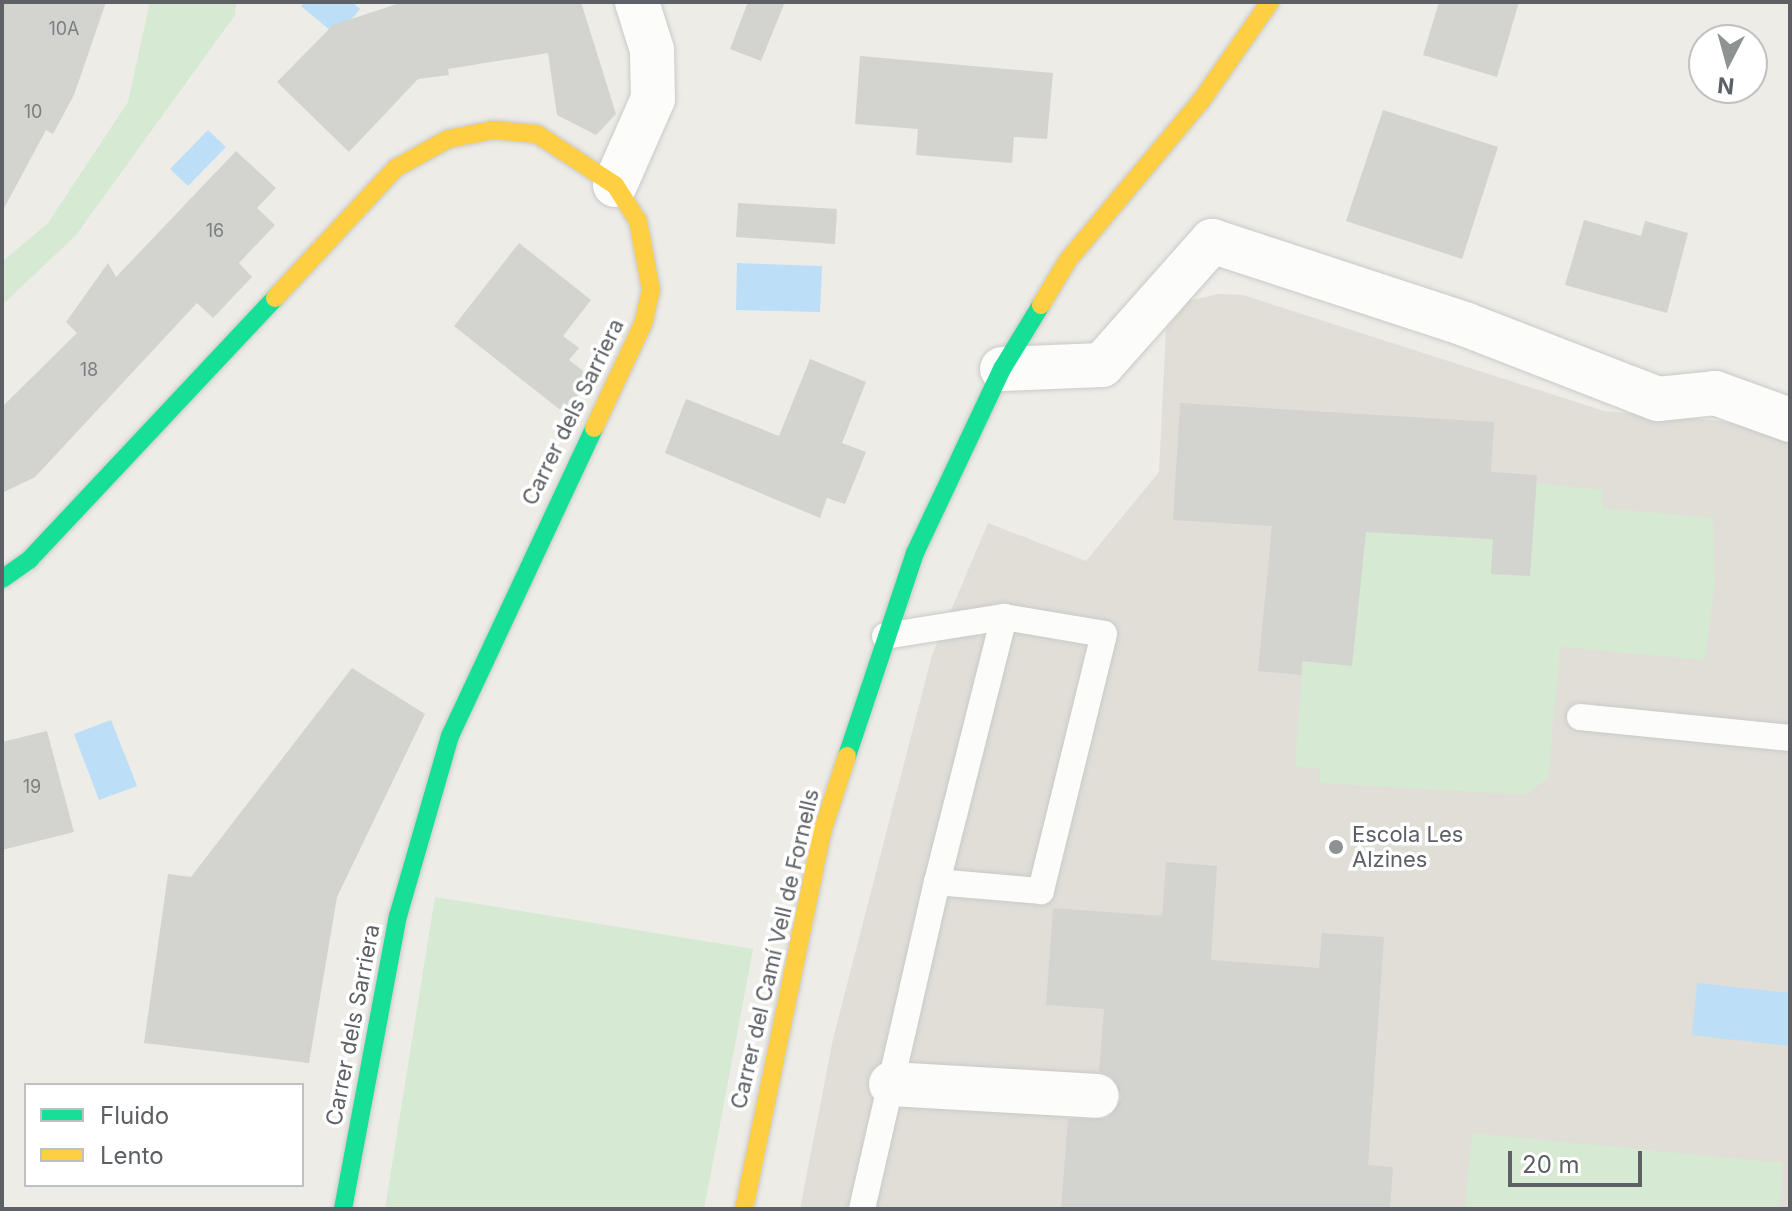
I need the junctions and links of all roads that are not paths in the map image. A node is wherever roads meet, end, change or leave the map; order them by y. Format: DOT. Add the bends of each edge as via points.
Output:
graph roads {
  1 [pos="637,2"];
  2 [pos="1270,2"];
  3 [pos="615,185"];
  4 [pos="1002,369"];
  5 [pos="1790,420"];
  6 [pos="2,579"];
  7 [pos="1004,617"];
  8 [pos="885,636"];
  9 [pos="1580,717"];
  10 [pos="1790,738"];
  11 [pos="937,882"];
  12 [pos="891,1084"];
  13 [pos="1097,1096"];
  14 [pos="343,1209"];
  15 [pos="744,1209"];
  16 [pos="862,1209"];
  1 -- 3 [label="street" via="652,50 653,99"];
  2 -- 4 [label="street, Carrer del Camí Vell de Fornells" via="1201,101 1068,260"];
  3 -- 6 [label="street, Carrer dels Sarriera" via="537,134 494,130 448,139 396,168 60,528"];
  3 -- 14 [label="street, Carrer dels Sarriera" via="638,221 648,256 651,290 643,324 450,736 398,916"];
  4 -- 5 [label="street" via="1102,365 1212,241 1467,325 1658,399 1715,393"];
  4 -- 8 [label="street, Carrer del Camí Vell de Fornells" via="915,553"];
  7 -- 8 [label="lane"];
  7 -- 11 [label="lane"];
  7 -- 11 [label="lane" via="1104,634 1041,891"];
  8 -- 15 [label="street, Carrer del Camí Vell de Fornells" via="822,832"];
  9 -- 10 [label="lane"];
  11 -- 12 [label="lane"];
  12 -- 13 [label="street"];
  12 -- 16 [label="lane"];
}
